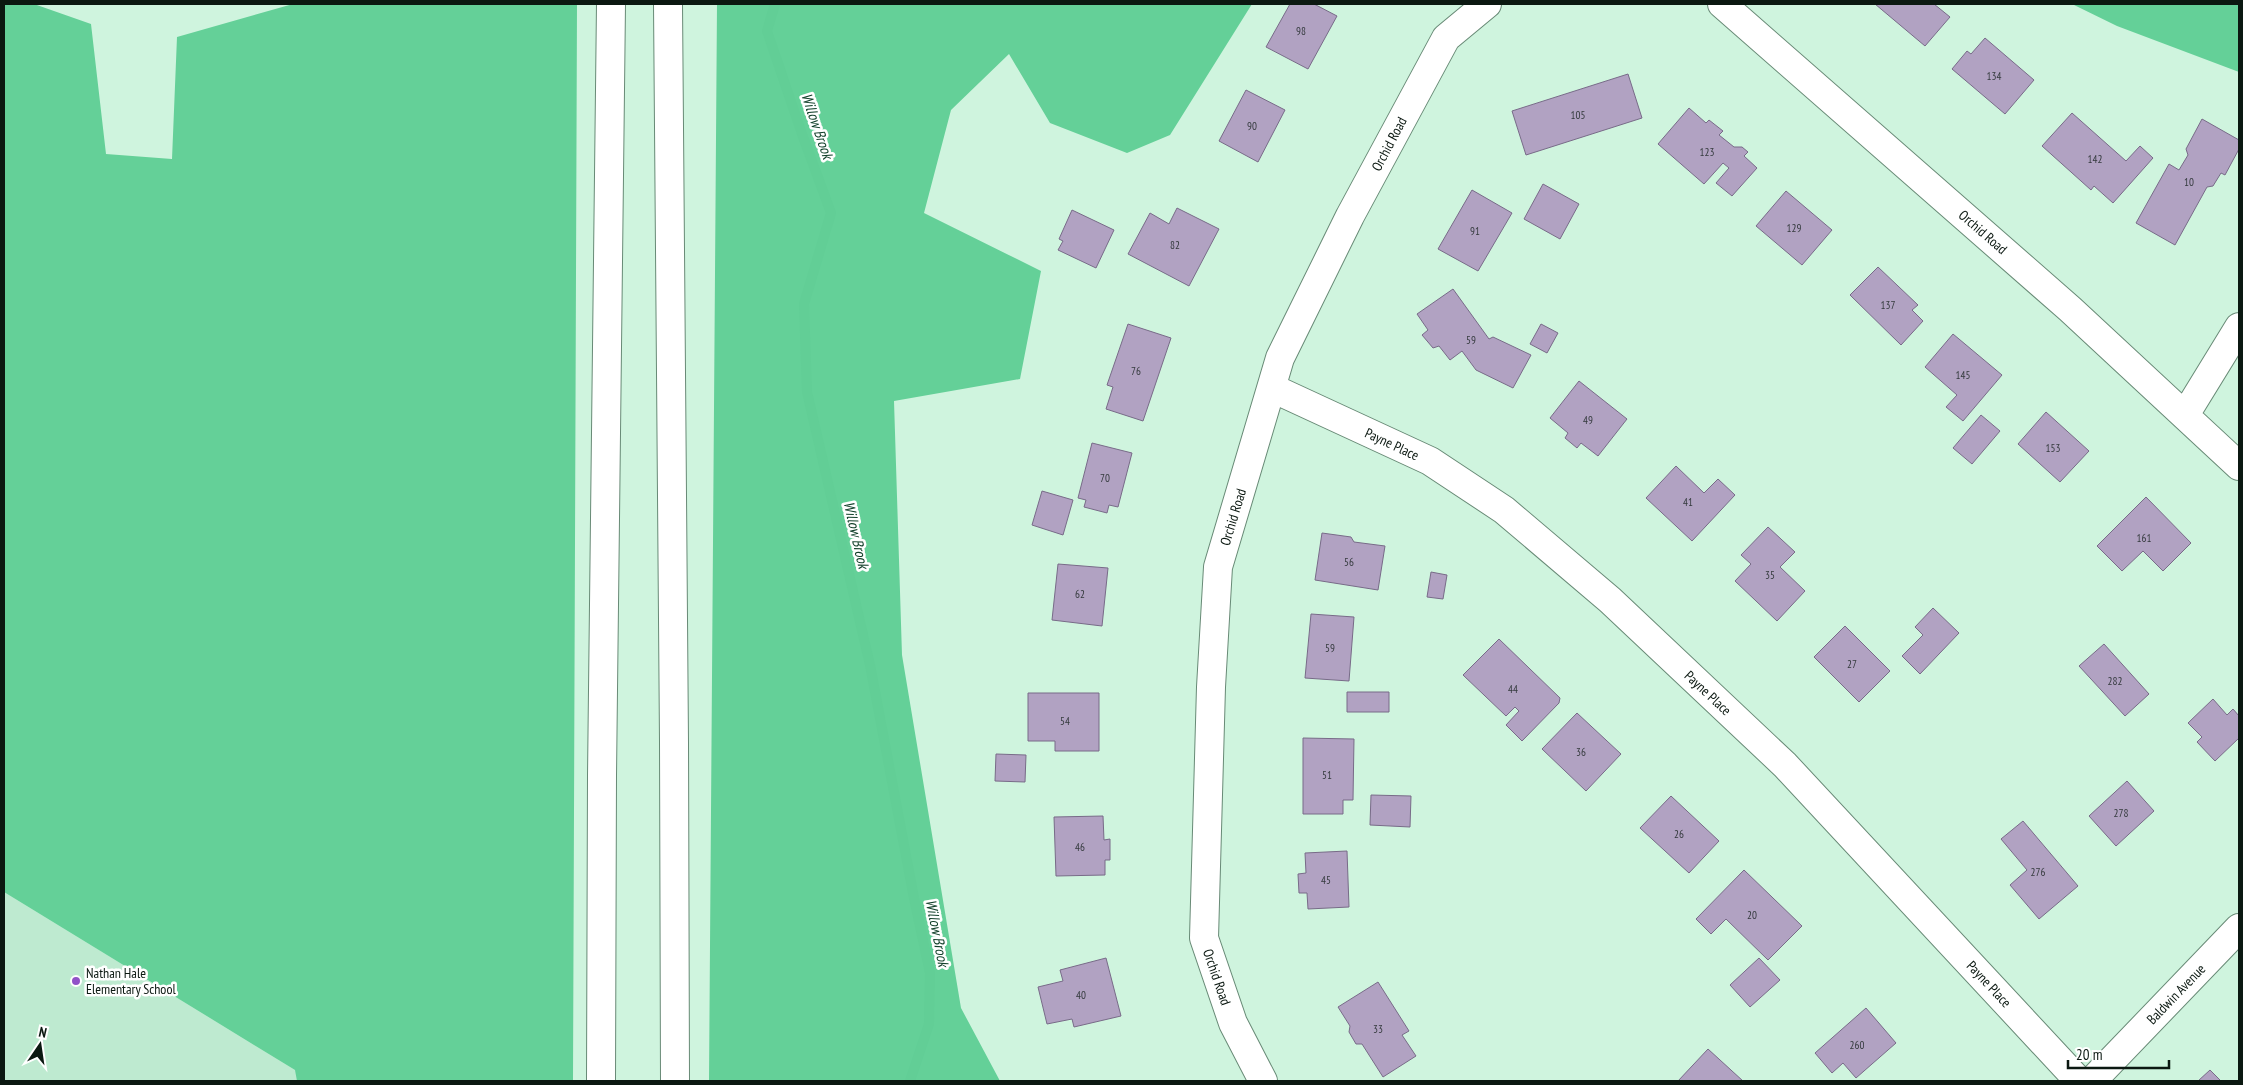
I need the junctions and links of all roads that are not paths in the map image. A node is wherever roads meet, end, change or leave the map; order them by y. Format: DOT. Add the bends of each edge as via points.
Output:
graph roads {
  1 [pos="611,4"];
  2 [pos="668,4"];
  3 [pos="1487,4"];
  4 [pos="1722,4"];
  5 [pos="2239,327"];
  6 [pos="1272,388"];
  7 [pos="2185,415"];
  8 [pos="2239,466"];
  9 [pos="2239,928"];
  10 [pos="602,1081"];
  11 [pos="675,1081"];
  12 [pos="1263,1081"];
  13 [pos="2079,1081"];
  14 [pos="2092,1081"];
  1 -- 10 [label="main road" via="602,766"];
  2 -- 11 [label="main road"];
  3 -- 6 [label="main road, Orchid Road" via="1446,38 1350,216 1280,358"];
  4 -- 7 [label="main road, Orchid Road" via="2070,309"];
  5 -- 7 [label="main road"];
  6 -- 12 [label="main road, Orchid Road" via="1218,567 1204,938 1233,1023"];
  6 -- 13 [label="main road, Payne Place" via="1430,461 1504,510 1610,600 1786,765"];
  7 -- 8 [label="main road, Orchid Road"];
  9 -- 14 [label="main road, Baldwin Avenue"];
}
